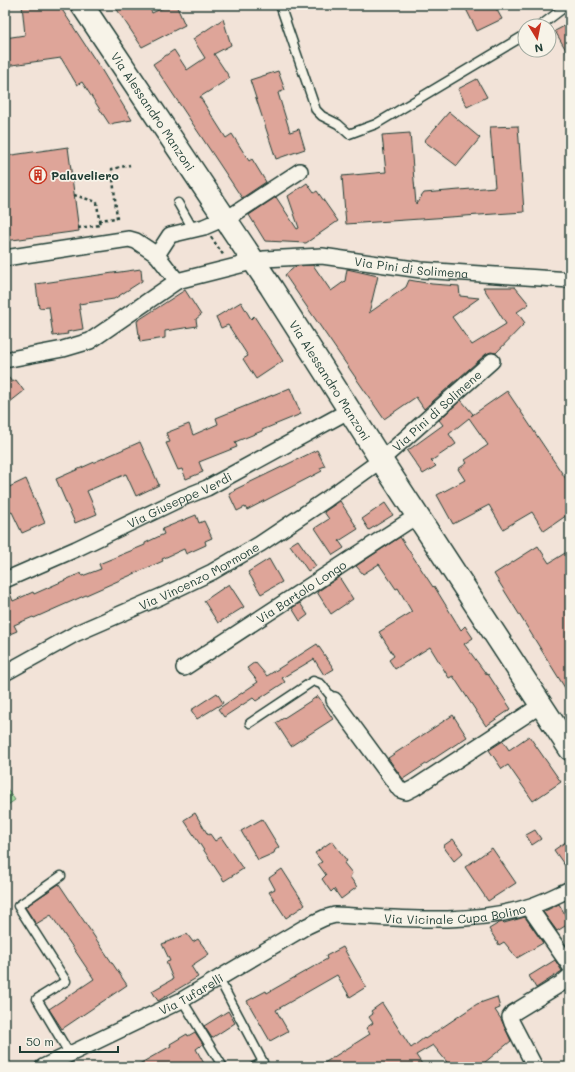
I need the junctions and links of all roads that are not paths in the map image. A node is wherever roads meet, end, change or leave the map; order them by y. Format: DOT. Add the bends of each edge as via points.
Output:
graph roads {
  1 [pos="82,5"];
  2 [pos="280,5"];
  3 [pos="563,5"];
  4 [pos="550,18"];
  5 [pos="517,40"];
  6 [pos="300,171"];
  7 [pos="178,203"];
  8 [pos="224,218"];
  9 [pos="193,229"];
  10 [pos="157,255"];
  11 [pos="5,258"];
  12 [pos="253,261"];
  13 [pos="570,280"];
  14 [pos="177,281"];
  15 [pos="5,360"];
  16 [pos="492,361"];
  17 [pos="350,410"];
  18 [pos="381,460"];
  19 [pos="418,515"];
  20 [pos="5,580"];
  21 [pos="184,668"];
  22 [pos="5,673"];
  23 [pos="334,700"];
  24 [pos="541,705"];
  25 [pos="250,723"];
  26 [pos="570,749"];
  27 [pos="61,876"];
  28 [pos="570,889"];
  29 [pos="529,907"];
  30 [pos="335,916"];
  31 [pos="570,966"];
  32 [pos="570,976"];
  33 [pos="219,979"];
  34 [pos="182,1000"];
  35 [pos="69,1053"];
  36 [pos="42,1067"];
  37 [pos="223,1067"];
  38 [pos="254,1067"];
  39 [pos="535,1067"];
  1 -- 8 [label="street, Via Alessandro Manzoni"];
  2 -- 5 [label="lane" via="316,110 349,134 376,124"];
  3 -- 4 [label="lane" via="561,10"];
  6 -- 8 [label="street"];
  7 -- 9 [label="lane"];
  8 -- 9 [label="street"];
  8 -- 12 [label="street, Via Alessandro Manzoni"];
  9 -- 10 [label="street" via="170,235"];
  10 -- 11 [label="street" via="129,239"];
  10 -- 14 [label="street"];
  12 -- 13 [label="street, Via Pini di Solimena" via="322,256 421,270"];
  12 -- 14 [label="street"];
  12 -- 17 [label="street, Via Alessandro Manzoni"];
  14 -- 15 [label="street" via="90,341"];
  16 -- 18 [label="street, Via Pini di Solimene"];
  17 -- 18 [label="street, Via Alessandro Manzoni"];
  17 -- 20 [label="street, Via Giuseppe Verdi" via="207,488"];
  18 -- 19 [label="street"];
  18 -- 22 [label="street, Via Vincenzo Mormone" via="289,525 212,572 77,633"];
  19 -- 21 [label="street, Via Bartolo Longo"];
  19 -- 24 [label="street"];
  23 -- 24 [label="street" via="400,790 406,792"];
  23 -- 25 [label="lane" via="321,684 313,681"];
  24 -- 26 [label="street"];
  27 -- 35 [label="lane" via="18,906 66,981 37,999"];
  28 -- 29 [label="street, Via Vicinale Cupa Bolino"];
  29 -- 30 [label="street, Via Vicinale Cupa Bolino" via="467,918"];
  29 -- 31 [label="street"];
  30 -- 33 [label="street, Via Tufarelli" via="307,926"];
  32 -- 39 [label="street" via="510,1017"];
  33 -- 34 [label="street, Via Tufarelli"];
  33 -- 38 [label="lane" via="264,1062"];
  34 -- 35 [label="street, Via Tufarelli"];
  34 -- 37 [label="lane"];
  35 -- 36 [label="street, Via Tufarelli"];
}
